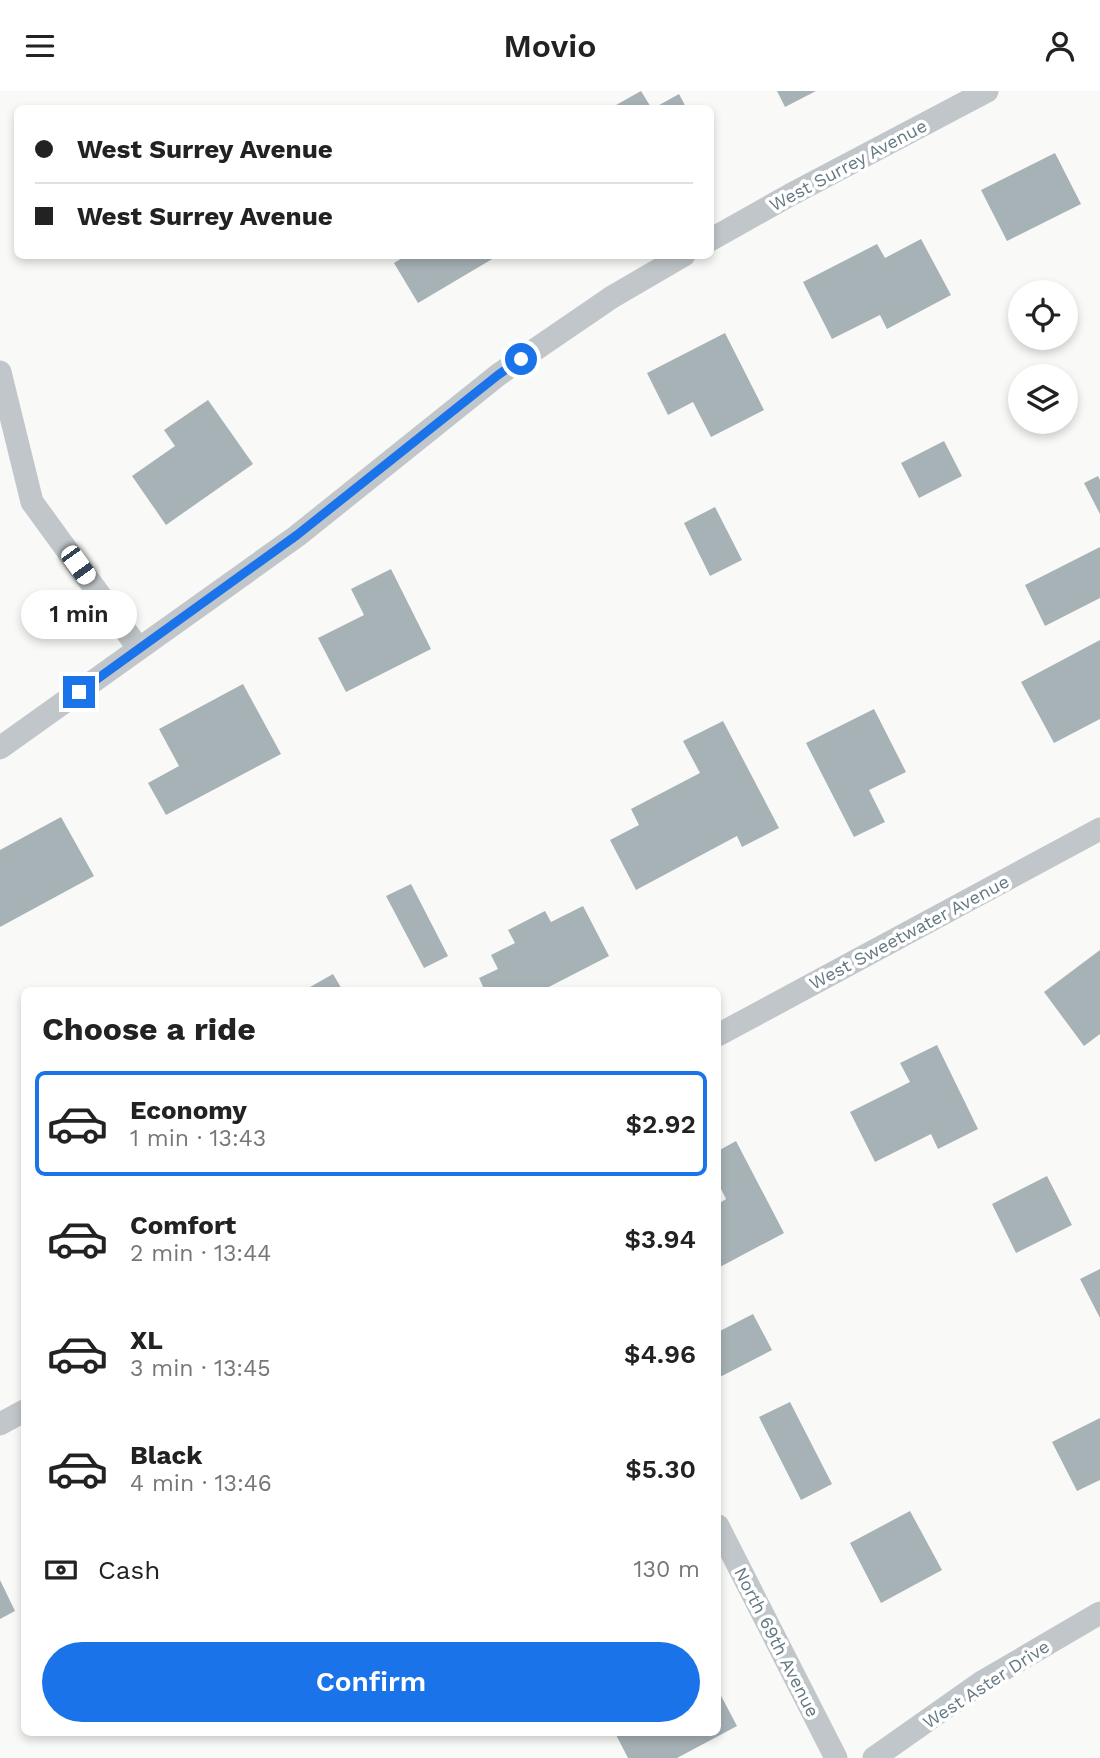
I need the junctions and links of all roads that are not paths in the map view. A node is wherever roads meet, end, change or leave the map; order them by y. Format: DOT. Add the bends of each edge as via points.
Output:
graph roads {
  1 [pos="987,91"];
  2 [pos="714,238"];
  3 [pos="677,259"];
  4 [pos="0,372"];
  5 [pos="139,649"];
  6 [pos="0,748"];
  7 [pos="1100,829"];
  8 [pos="721,1033"];
  9 [pos="21,1413"];
  10 [pos="0,1424"];
  11 [pos="721,1532"];
  12 [pos="1100,1613"];
  13 [pos="836,1758"];
  14 [pos="874,1758"];
  1 -- 2 [label="street, West Surrey Avenue"];
  3 -- 5 [label="street" via="612,297 498,375 297,535"];
  4 -- 5 [label="street" via="32,502"];
  5 -- 6 [label="street"];
  7 -- 8 [label="street, West Sweetwater Avenue"];
  9 -- 10 [label="street"];
  11 -- 13 [label="street, North 69th Avenue"];
  12 -- 14 [label="street, West Aster Drive" via="982,1682"];
}
